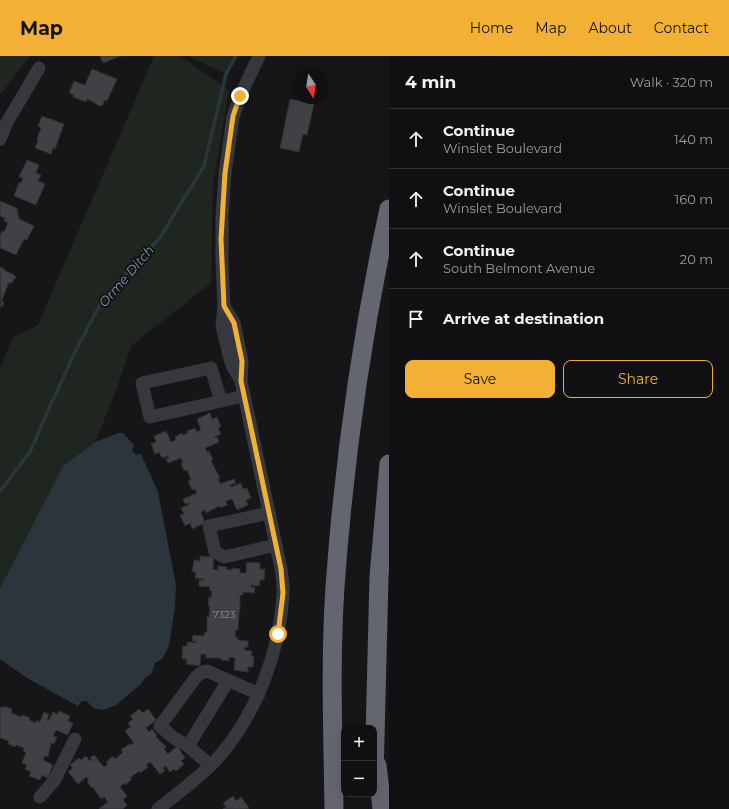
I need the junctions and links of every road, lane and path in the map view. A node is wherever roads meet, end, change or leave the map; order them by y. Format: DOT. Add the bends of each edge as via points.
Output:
graph roads {
  1 [pos="260,56"];
  2 [pos="39,68"];
  3 [pos="0,138"];
  4 [pos="389,208"];
  5 [pos="244,396"];
  6 [pos="221,401"];
  7 [pos="389,464"];
  8 [pos="269,513"];
  9 [pos="276,545"];
  10 [pos="228,680"];
  11 [pos="259,694"];
  12 [pos="375,725"];
  13 [pos="75,739"];
  14 [pos="188,746"];
  15 [pos="377,760"];
  16 [pos="210,765"];
  17 [pos="40,797"];
  18 [pos="374,797"];
  19 [pos="158,809"];
  20 [pos="334,809"];
  21 [pos="373,809"];
  22 [pos="382,809"];
  1 -- 5 [label="street" via="236,106 225,173 222,217 224,306 234,323 241,353"];
  2 -- 3 [label="street"];
  4 -- 20 [label="highway" via="372,289 343,498 335,588 333,650"];
  5 -- 6 [label="street"];
  5 -- 8 [label="street"];
  6 -- 6 [label="street" via="150,418 142,383 211,368"];
  7 -- 12 [label="highway" via="379,576"];
  8 -- 9 [label="street"];
  8 -- 9 [label="street" via="209,526 215,552 224,557"];
  9 -- 11 [label="street" via="283,593 278,634"];
  10 -- 11 [label="street"];
  10 -- 14 [label="street"];
  10 -- 14 [label="street" via="207,671 201,673 160,726"];
  11 -- 16 [label="street" via="229,745"];
  13 -- 17 [label="street" via="54,782"];
  14 -- 16 [label="street"];
  15 -- 22 [label="highway"];
  16 -- 19 [label="street" via="190,785"];
  18 -- 21 [label="highway"];
}
